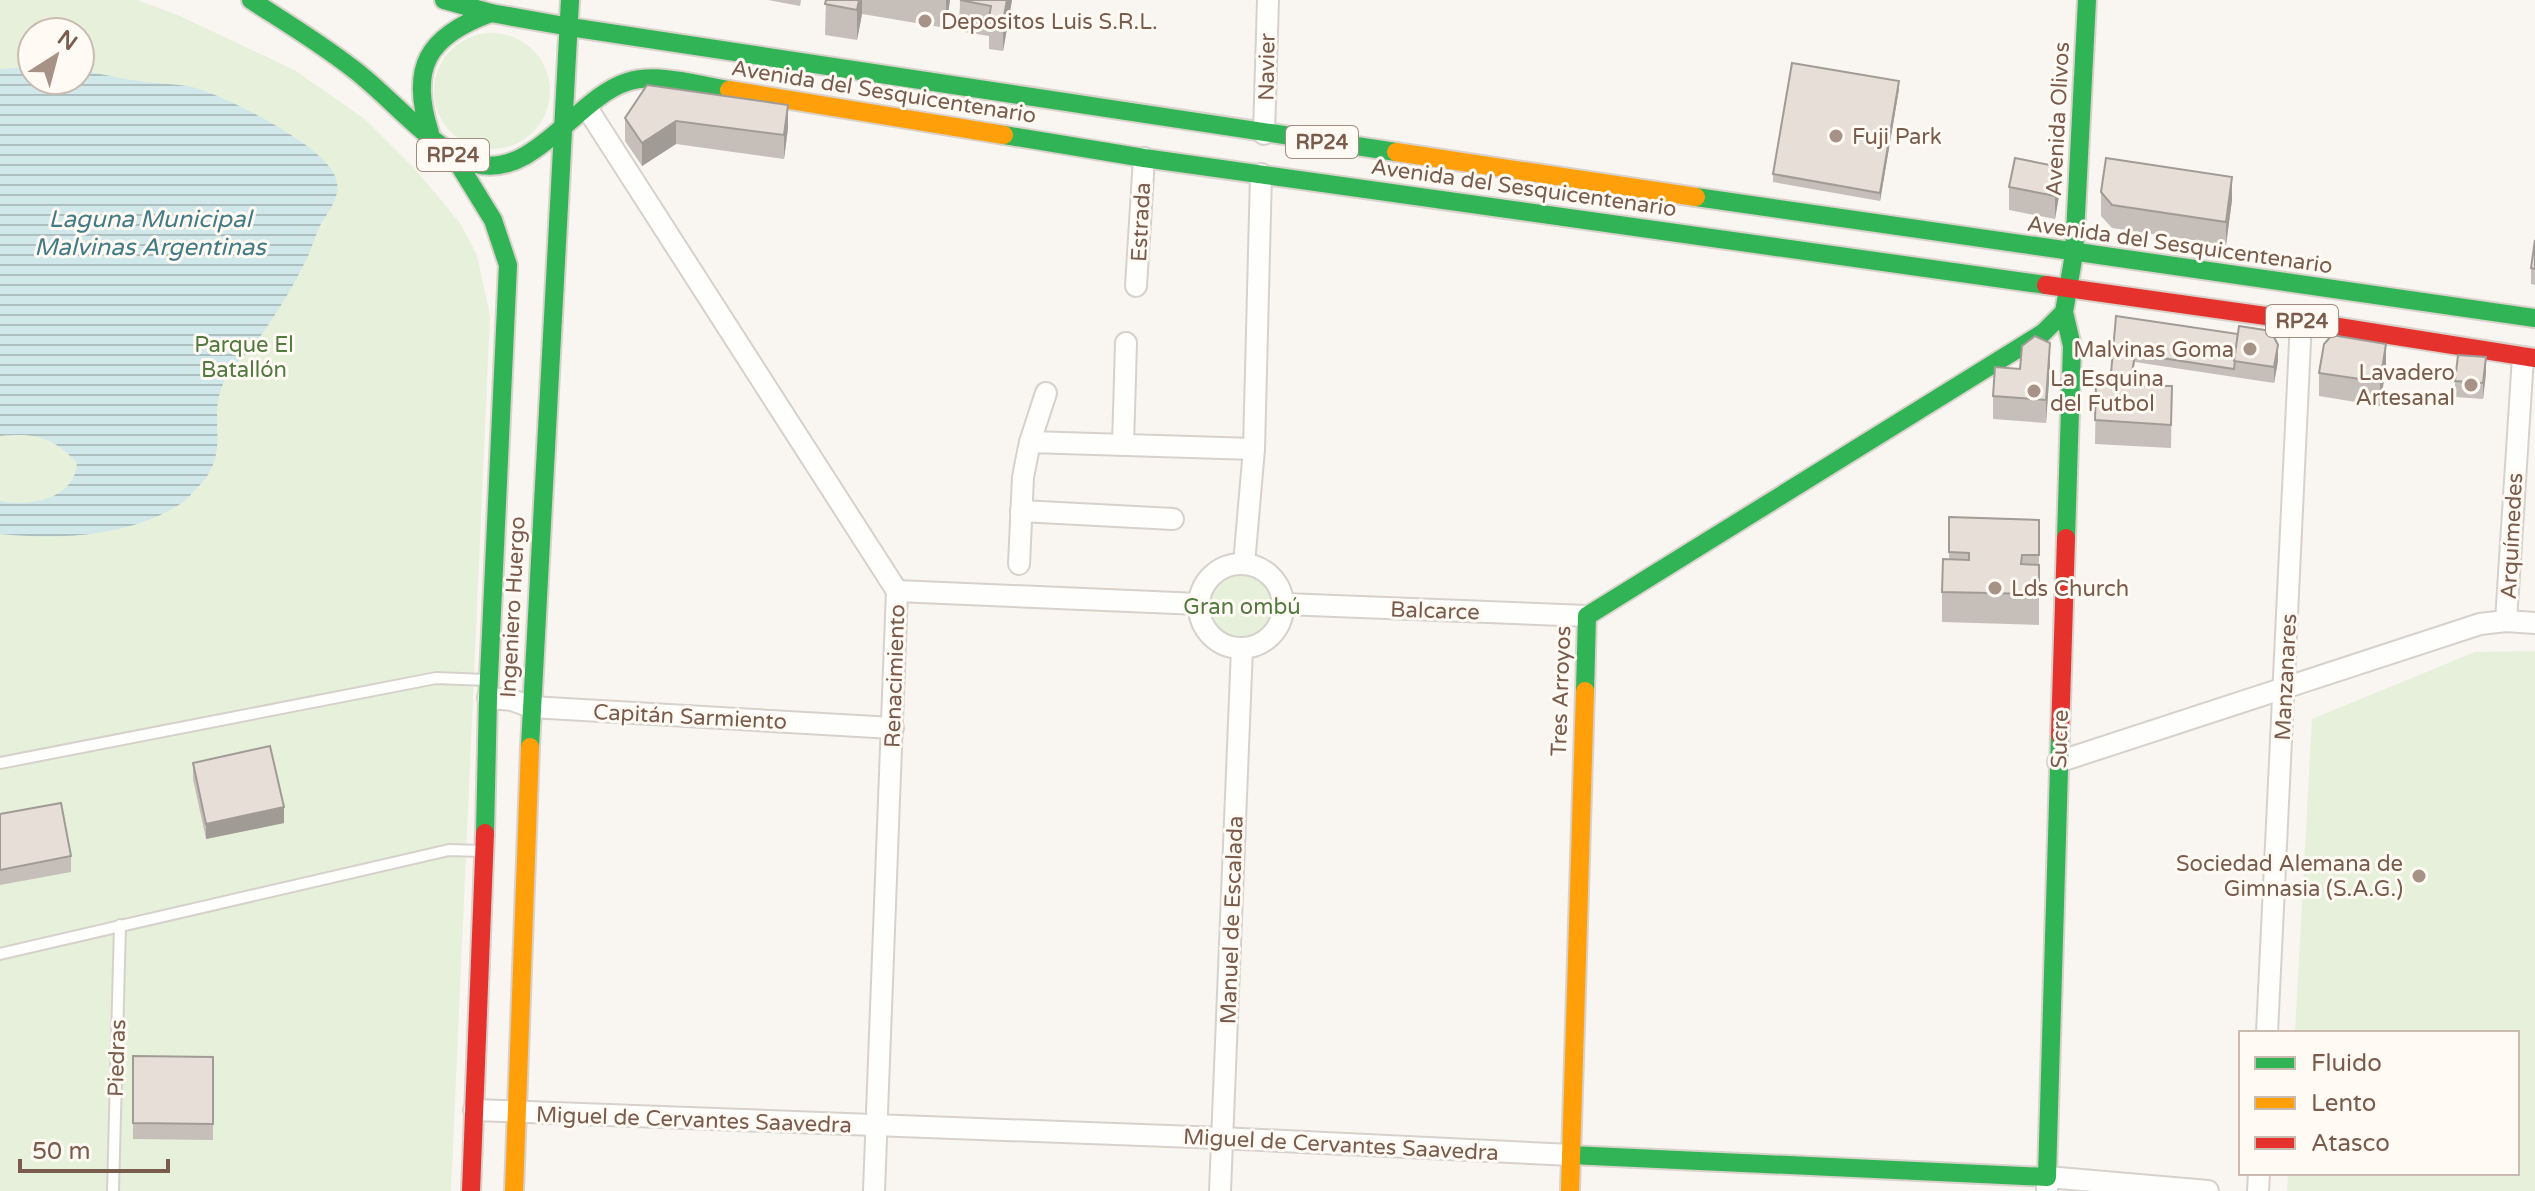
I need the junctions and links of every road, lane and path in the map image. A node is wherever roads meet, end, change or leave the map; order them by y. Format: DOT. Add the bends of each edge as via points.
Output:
graph roads {
  1 [pos="251,0"];
  2 [pos="444,0"];
  3 [pos="570,0"];
  4 [pos="1268,0"];
  5 [pos="2087,0"];
  6 [pos="491,13"];
  7 [pos="570,27"];
  8 [pos="587,108"];
  9 [pos="564,125"];
  10 [pos="430,133"];
  11 [pos="1264,134"];
  12 [pos="453,155"];
  13 [pos="1144,158"];
  14 [pos="1261,174"];
  15 [pos="2074,254"];
  16 [pos="1136,286"];
  17 [pos="2067,288"];
  18 [pos="2064,312"];
  19 [pos="2535,318"];
  20 [pos="2301,321"];
  21 [pos="1126,343"];
  22 [pos="2529,358"];
  23 [pos="1046,393"];
  24 [pos="1030,442"];
  25 [pos="1123,445"];
  26 [pos="1254,449"];
  27 [pos="1021,511"];
  28 [pos="1173,519"];
  29 [pos="1019,564"];
  30 [pos="1244,564"];
  31 [pos="897,591"];
  32 [pos="1199,604"];
  33 [pos="1284,604"];
  34 [pos="1587,616"];
  35 [pos="2506,621"];
  36 [pos="2535,623"];
  37 [pos="1242,648"];
  38 [pos="488,689"];
  39 [pos="2285,690"];
  40 [pos="531,707"];
  41 [pos="893,728"];
  42 [pos="2058,762"];
  43 [pos="0,763"];
  44 [pos="527,841"];
  45 [pos="484,845"];
  46 [pos="120,925"];
  47 [pos="0,954"];
  48 [pos="2267,1031"];
  49 [pos="474,1110"];
  50 [pos="517,1112"];
  51 [pos="876,1125"];
  52 [pos="1221,1138"];
  53 [pos="1571,1155"];
  54 [pos="2047,1184"];
  55 [pos="113,1191"];
  56 [pos="471,1191"];
  57 [pos="514,1191"];
  58 [pos="874,1191"];
  59 [pos="1220,1191"];
  60 [pos="1570,1191"];
  61 [pos="2208,1191"];
  1 -- 10 [label="street, Avenida del Sesquicentenario / RP24" via="353,68"];
  2 -- 6 [label="street, Avenida del Sesquicentenario / RP24"];
  3 -- 7 [label="street, Ingeniero Huergo"];
  4 -- 11 [label="street, Navier"];
  5 -- 15 [label="street, Avenida Olivos"];
  6 -- 7 [label="street, Avenida del Sesquicentenario / RP24"];
  6 -- 10 [label="street, RP24" via="445,35 425,66 420,93"];
  7 -- 9 [label="street, Ingeniero Huergo"];
  7 -- 11 [label="street, Avenida del Sesquicentenario / RP24"];
  8 -- 9 [label="street, Avenida del Sesquicentenario / RP24"];
  8 -- 13 [label="street, Avenida del Sesquicentenario / RP24" via="626,82 653,78"];
  8 -- 31 [label="street, Renacimiento"];
  9 -- 12 [label="street, Avenida del Sesquicentenario / RP24" via="509,163 491,166"];
  9 -- 40 [label="street, Ingeniero Huergo"];
  10 -- 12 [label="street, Avenida del Sesquicentenario / RP24"];
  11 -- 15 [label="street, Avenida del Sesquicentenario / RP24"];
  12 -- 38 [label="street, Ingeniero Huergo" via="494,216 508,265"];
  13 -- 14 [label="street, Avenida del Sesquicentenario / RP24"];
  13 -- 16 [label="street, Estrada"];
  14 -- 17 [label="street, Avenida del Sesquicentenario / RP24"];
  14 -- 26 [label="street"];
  15 -- 17 [label="street, Avenida Olivos"];
  15 -- 19 [label="street, Avenida del Sesquicentenario / RP24"];
  17 -- 18 [label="street, Sucre"];
  17 -- 20 [label="street, Avenida del Sesquicentenario / RP24"];
  18 -- 34 [label="street, Tres Arroyos" via="2043,333"];
  18 -- 42 [label="street, Sucre" via="2072,346"];
  20 -- 22 [label="street, Avenida del Sesquicentenario / RP24"];
  20 -- 39 [label="street, Manzanares"];
  21 -- 25 [label="street"];
  22 -- 35 [label="street, Arquímedes"];
  23 -- 24 [label="street"];
  24 -- 25 [label="street"];
  24 -- 27 [label="street"];
  25 -- 26 [label="street"];
  26 -- 30 [label="street"];
  27 -- 28 [label="street"];
  27 -- 29 [label="street"];
  30 -- 32 [label="street" via="1219,570 1202,590"];
  30 -- 33 [label="street" via="1267,573"];
  31 -- 32 [label="street"];
  31 -- 41 [label="street, Renacimiento"];
  32 -- 37 [label="street" via="1211,635"];
  33 -- 34 [label="street, Balcarce"];
  33 -- 37 [label="street" via="1282,618 1267,640"];
  34 -- 53 [label="street, Tres Arroyos"];
  35 -- 36 [label="street"];
  35 -- 39 [label="street" via="2480,624"];
  37 -- 52 [label="street, Manuel de Escalada"];
  38 -- 40 [label="street, Capitán Sarmiento"];
  38 -- 43 [label="lane" via="436,678"];
  38 -- 45 [label="street, Ingeniero Huergo"];
  39 -- 42 [label="street"];
  39 -- 48 [label="street, Manzanares"];
  40 -- 41 [label="street, Capitán Sarmiento"];
  40 -- 44 [label="street, Ingeniero Huergo"];
  41 -- 51 [label="street, Renacimiento"];
  42 -- 54 [label="street, Sucre"];
  44 -- 45 [label="street"];
  44 -- 50 [label="street, Ingeniero Huergo"];
  45 -- 46 [label="lane"];
  45 -- 49 [label="street, Ingeniero Huergo"];
  46 -- 47 [label="lane"];
  46 -- 55 [label="lane, Piedras"];
  49 -- 50 [label="street, Miguel de Cervantes Saavedra"];
  49 -- 56 [label="street, Ingeniero Huergo"];
  50 -- 51 [label="street, Miguel de Cervantes Saavedra"];
  50 -- 57 [label="street, Ingeniero Huergo"];
  51 -- 52 [label="street, Miguel de Cervantes Saavedra"];
  51 -- 58 [label="street, Renacimiento"];
  52 -- 53 [label="street, Miguel de Cervantes Saavedra"];
  52 -- 59 [label="street, Manuel de Escalada"];
  53 -- 54 [label="street, Miguel de Cervantes Saavedra"];
  53 -- 60 [label="street, Tres Arroyos"];
  54 -- 61 [label="street, Miguel de Cervantes Saavedra"];
}
